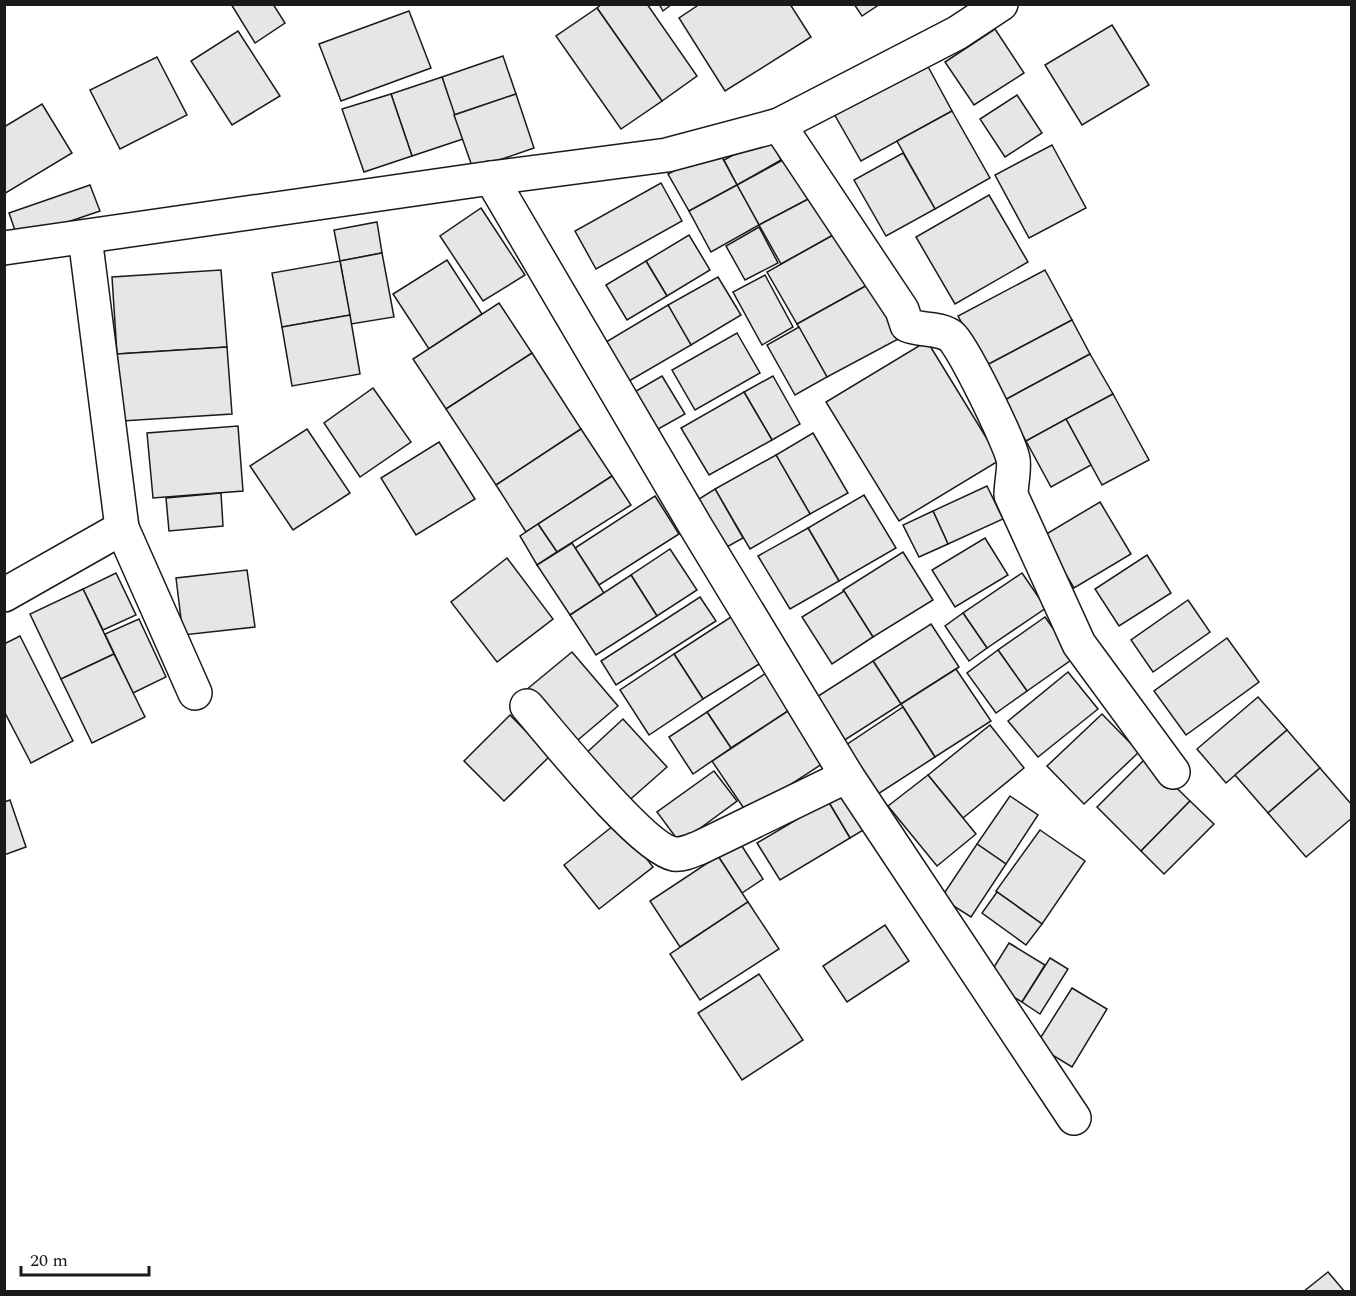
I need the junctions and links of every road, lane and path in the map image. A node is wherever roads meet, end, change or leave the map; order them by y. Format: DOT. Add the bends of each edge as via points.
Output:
graph roads {
  1 [pos="1001,4"];
  2 [pos="779,125"];
  3 [pos="491,178"];
  4 [pos="85,237"];
  5 [pos="4,248"];
  6 [pos="122,528"];
  7 [pos="4,595"];
  8 [pos="195,693"];
  9 [pos="527,706"];
  10 [pos="1173,772"];
  11 [pos="847,776"];
  12 [pos="1074,1118"];
  1 -- 2 [label="street" via="957,33"];
  2 -- 3 [label="street" via="667,155"];
  2 -- 10 [label="street" via="902,310 907,325 940,330 953,337 963,352 1014,460 1011,495 1079,644"];
  3 -- 4 [label="street"];
  3 -- 11 [label="street"];
  4 -- 5 [label="street"];
  4 -- 6 [label="street"];
  6 -- 7 [label="street"];
  6 -- 8 [label="street"];
  9 -- 11 [label="street" via="624,817 657,846 674,854 701,847"];
  11 -- 12 [label="street"];
}
